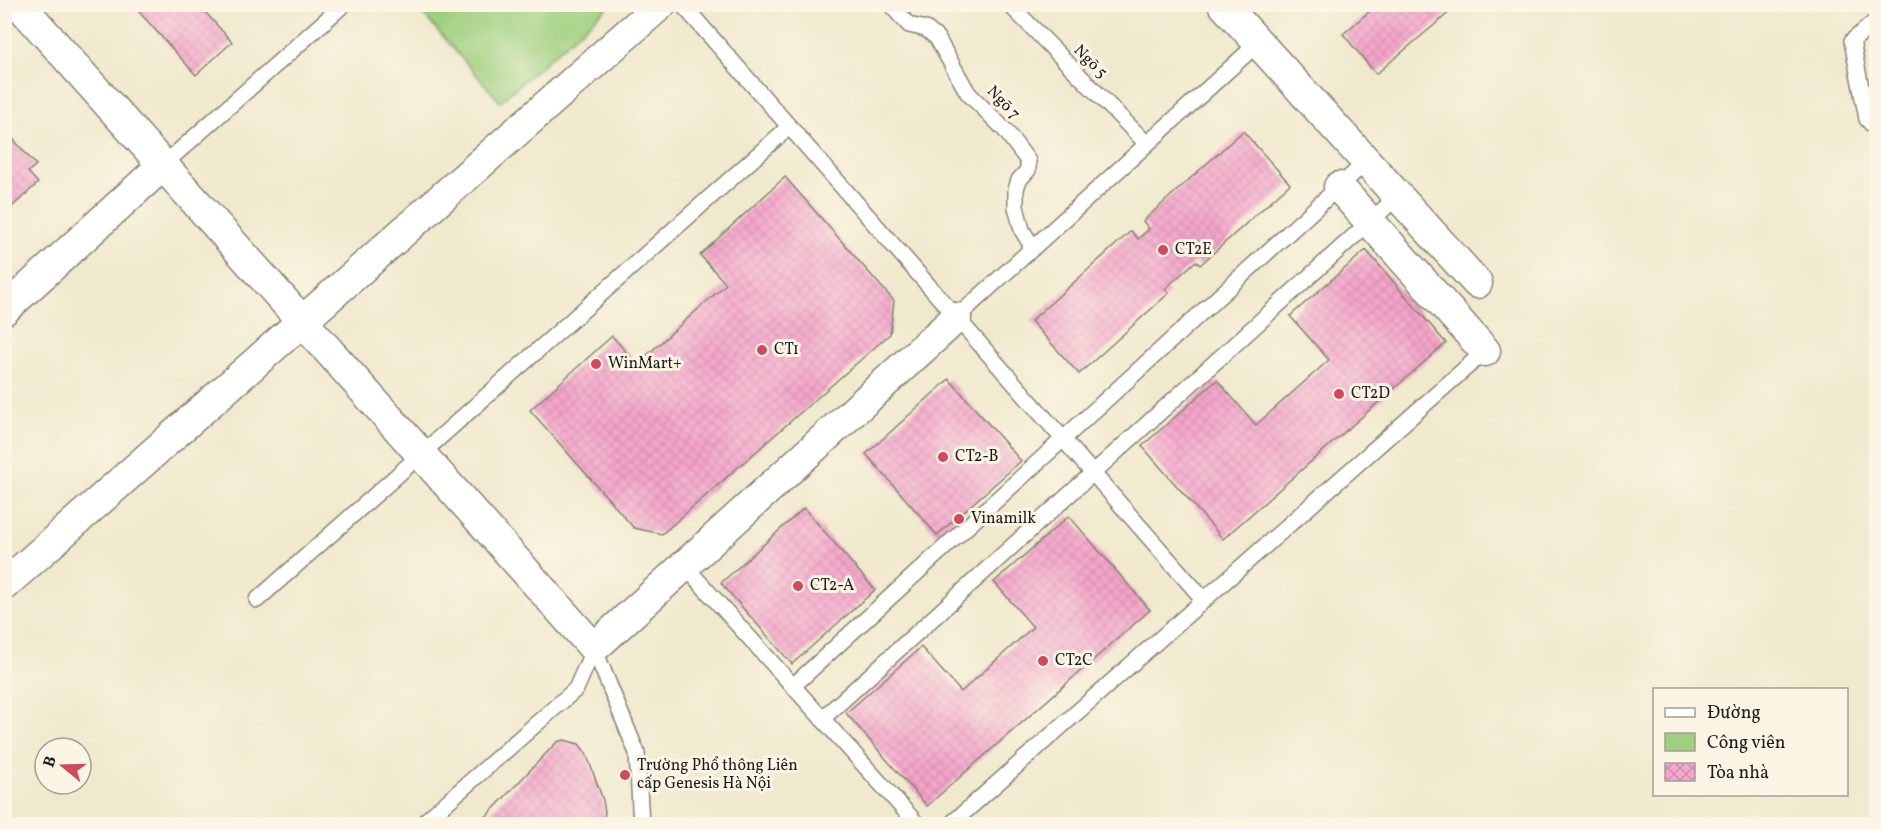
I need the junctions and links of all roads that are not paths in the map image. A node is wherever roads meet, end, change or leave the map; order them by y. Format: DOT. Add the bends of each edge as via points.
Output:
graph roads {
  1 [pos="19,4"];
  2 [pos="344,4"];
  3 [pos="661,4"];
  4 [pos="682,4"];
  5 [pos="890,4"];
  6 [pos="1009,4"];
  7 [pos="1223,4"];
  8 [pos="1876,21"];
  9 [pos="1258,43"];
  10 [pos="789,127"];
  11 [pos="1876,129"];
  12 [pos="1147,144"];
  13 [pos="1366,162"];
  14 [pos="162,165"];
  15 [pos="1339,187"];
  16 [pos="1398,196"];
  17 [pos="1370,222"];
  18 [pos="1033,248"];
  19 [pos="1477,283"];
  20 [pos="4,310"];
  21 [pos="956,318"];
  22 [pos="301,321"];
  23 [pos="1485,351"];
  24 [pos="1062,440"];
  25 [pos="420,454"];
  26 [pos="1092,473"];
  27 [pos="684,565"];
  28 [pos="4,585"];
  29 [pos="257,600"];
  30 [pos="1204,600"];
  31 [pos="594,648"];
  32 [pos="793,686"];
  33 [pos="822,718"];
  34 [pos="422,825"];
  35 [pos="641,825"];
  36 [pos="917,825"];
  37 [pos="951,825"];
  1 -- 14 [label="street"];
  2 -- 14 [label="lane"];
  3 -- 22 [label="street"];
  4 -- 10 [label="lane"];
  5 -- 18 [label="lane, Ngõ 7" via="909,25 926,29 937,38 968,93 1005,130 1028,161 1028,170 1016,189 1016,207 1022,230"];
  6 -- 12 [label="lane, Ngõ 5"];
  7 -- 9 [label="street"];
  8 -- 11 [label="lane" via="1852,41 1866,119"];
  9 -- 12 [label="lane"];
  9 -- 13 [label="street"];
  10 -- 21 [label="lane"];
  10 -- 25 [label="lane"];
  12 -- 18 [label="lane"];
  13 -- 15 [label="lane"];
  13 -- 16 [label="street"];
  14 -- 20 [label="street"];
  14 -- 22 [label="street"];
  15 -- 17 [label="street"];
  15 -- 24 [label="lane"];
  16 -- 17 [label="lane"];
  16 -- 19 [label="street"];
  17 -- 23 [label="street"];
  17 -- 26 [label="lane"];
  18 -- 21 [label="lane"];
  21 -- 24 [label="lane"];
  21 -- 27 [label="street"];
  22 -- 25 [label="street"];
  22 -- 28 [label="street"];
  23 -- 30 [label="lane"];
  24 -- 26 [label="lane"];
  24 -- 32 [label="lane"];
  25 -- 29 [label="lane"];
  25 -- 31 [label="street"];
  26 -- 30 [label="lane"];
  26 -- 33 [label="lane"];
  27 -- 31 [label="street"];
  27 -- 32 [label="lane"];
  30 -- 37 [label="lane"];
  31 -- 34 [label="lane" via="576,689"];
  31 -- 35 [label="lane" via="637,753"];
  32 -- 33 [label="lane"];
  33 -- 36 [label="lane"];
}
